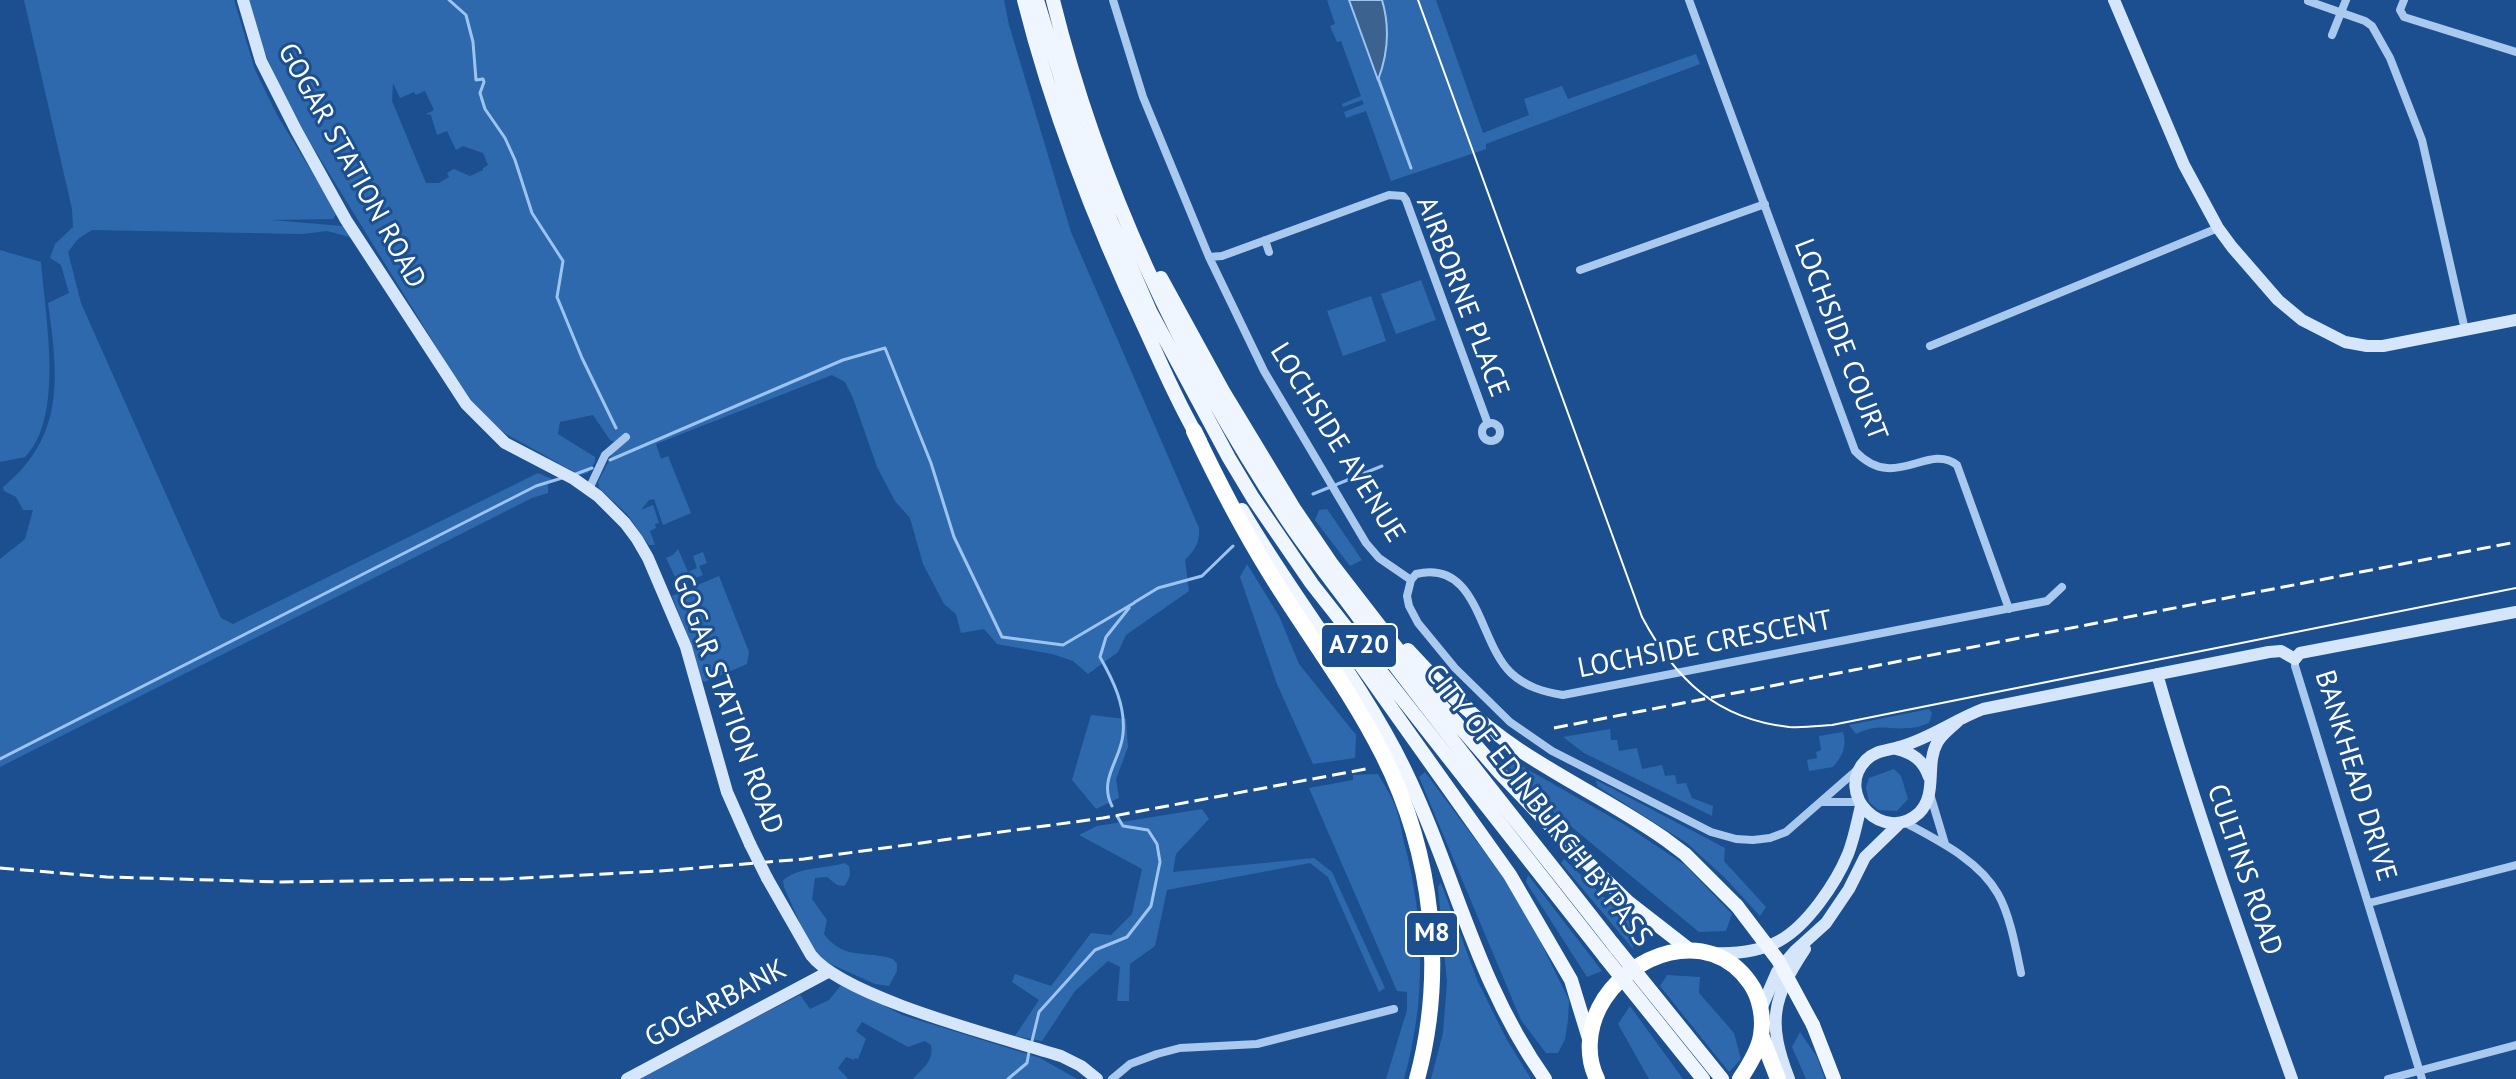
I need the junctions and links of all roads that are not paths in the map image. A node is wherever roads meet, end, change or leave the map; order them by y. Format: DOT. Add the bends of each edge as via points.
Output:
graph roads {
  1 [pos="243,0"];
  2 [pos="1024,0"];
  3 [pos="1037,0"];
  4 [pos="1053,0"];
  5 [pos="1113,0"];
  6 [pos="1689,0"];
  7 [pos="2114,0"];
  8 [pos="2346,0"];
  9 [pos="2404,0"];
  10 [pos="2308,1"];
  11 [pos="2342,12"];
  12 [pos="2332,35"];
  13 [pos="2516,52"];
  14 [pos="1765,204"];
  15 [pos="1127,217"];
  16 [pos="2218,228"];
  17 [pos="1265,240"];
  18 [pos="1269,252"];
  19 [pos="1209,257"];
  20 [pos="1580,270"];
  21 [pos="2516,320"];
  22 [pos="2465,330"];
  23 [pos="1930,346"];
  24 [pos="1488,424"];
  25 [pos="1194,431"];
  26 [pos="626,437"];
  27 [pos="589,489"];
  28 [pos="1253,498"];
  29 [pos="1411,580"];
  30 [pos="2062,587"];
  31 [pos="1361,600"];
  32 [pos="2009,609"];
  33 [pos="2516,612"];
  34 [pos="2295,659"];
  35 [pos="2157,674"];
  36 [pos="1958,721"];
  37 [pos="1896,749"];
  38 [pos="1860,768"];
  39 [pos="1930,780"];
  40 [pos="1929,794"];
  41 [pos="1822,802"];
  42 [pos="1860,804"];
  43 [pos="1902,822"];
  44 [pos="1945,844"];
  45 [pos="2516,865"];
  46 [pos="2369,903"];
  47 [pos="1819,931"];
  48 [pos="1609,951"];
  49 [pos="1698,952"];
  50 [pos="828,972"];
  51 [pos="2021,973"];
  52 [pos="1394,1009"];
  53 [pos="1761,1009"];
  54 [pos="1761,1035"];
  55 [pos="2516,1045"];
  56 [pos="1590,1050"];
  57 [pos="2420,1075"];
  58 [pos="1542,1076"];
  59 [pos="627,1079"];
  60 [pos="1097,1079"];
  61 [pos="1112,1079"];
  62 [pos="1417,1079"];
  63 [pos="1585,1079"];
  64 [pos="1597,1079"];
  65 [pos="1703,1079"];
  66 [pos="1722,1079"];
  67 [pos="1740,1079"];
  68 [pos="1778,1079"];
  69 [pos="1789,1079"];
  70 [pos="1834,1079"];
  71 [pos="2292,1079"];
  72 [pos="2388,1079"];
  1 -- 27 [label="street, GOGAR STATION ROAD" via="261,61 296,130 346,220 451,383 478,419 505,443"];
  2 -- 25 [label="main road, A720" via="1083,187"];
  3 -- 28 [label="main road, CITY OF EDINBURGH BYPASS / A720" via="1077,131 1144,298"];
  4 -- 15 [label="main road, CITY OF EDINBURGH BYPASS / A720" via="1089,123"];
  5 -- 19 [label="street, LOCHSIDE AVENUE" via="1143,97"];
  6 -- 14 [label="street, LOCHSIDE COURT"];
  7 -- 16 [label="street" via="2177,150"];
  8 -- 11 [label="street"];
  9 -- 13 [label="street" via="2404,17"];
  10 -- 11 [label="street"];
  11 -- 12 [label="street"];
  11 -- 22 [label="street" via="2372,26 2414,115"];
  14 -- 20 [label="street"];
  14 -- 32 [label="street, LOCHSIDE COURT" via="1855,451 1880,468 1938,459 1957,465"];
  15 -- 31 [label="main road, A720" via="1262,457"];
  15 -- 48 [label="main road, CITY OF EDINBURGH BYPASS / A720" via="1189,355 1287,520"];
  16 -- 22 [label="street" via="2278,300 2329,335 2383,346"];
  16 -- 23 [label="street"];
  17 -- 18 [label="street"];
  17 -- 19 [label="street, AIRBORNE PLACE"];
  17 -- 24 [label="street, AIRBORNE PLACE" via="1389,195 1403,196"];
  19 -- 29 [label="street, LOCHSIDE AVENUE" via="1264,371 1373,552"];
  21 -- 22 [label="street"];
  25 -- 58 [label="main road, A720" via="1387,735 1491,987"];
  25 -- 62 [label="highway, M8" via="1271,575 1338,674 1402,799 1421,862 1432,931 1428,1030"];
  26 -- 27 [label="street" via="605,455"];
  27 -- 50 [label="street, GOGAR STATION ROAD, bridge" via="637,539 663,590 693,667 727,792 767,878 811,955"];
  28 -- 48 [label="main road, CITY OF EDINBURGH BYPASS / A720" via="1376,668"];
  28 -- 56 [label="main road, A720" via="1305,586 1510,875 1571,980"];
  29 -- 32 [label="street, LOCHSIDE CRESCENT" via="1416,574 1431,573 1459,582 1496,654 1513,675 1536,689 1563,695"];
  29 -- 41 [label="street, LOCHSIDE AVENUE" via="1409,606 1436,647 1493,708 1552,751 1711,832 1736,839 1786,832"];
  30 -- 32 [label="street, LOCHSIDE CRESCENT" via="2047,601"];
  31 -- 49 [label="main road, A720" via="1440,704 1527,802 1628,902"];
  31 -- 70 [label="main road, A720, bridge" via="1465,709 1519,749 1665,839 1737,906 1785,970"];
  33 -- 34 [label="street, BANKHEAD DRIVE" via="2300,653"];
  34 -- 35 [label="street" via="2276,651"];
  34 -- 46 [label="street, BANKHEAD DRIVE"];
  35 -- 36 [label="street" via="1991,707"];
  35 -- 71 [label="street, CULTINS ROAD" via="2227,898"];
  36 -- 37 [label="street"];
  36 -- 39 [label="street" via="1937,743"];
  37 -- 38 [label="street" via="1874,753"];
  37 -- 39 [label="street" via="1918,759"];
  38 -- 41 [label="street, LOCHSIDE AVENUE"];
  38 -- 42 [label="street" via="1855,785"];
  39 -- 40 [label="street"];
  40 -- 43 [label="street" via="1923,808"];
  40 -- 44 [label="street"];
  41 -- 42 [label="street"];
  42 -- 43 [label="street" via="1882,822"];
  42 -- 49 [label="street" via="1848,853 1832,886 1795,929 1761,948"];
  43 -- 44 [label="street"];
  43 -- 47 [label="street" via="1865,857"];
  44 -- 51 [label="street" via="1999,896"];
  45 -- 46 [label="street"];
  46 -- 57 [label="street, BANKHEAD DRIVE"];
  47 -- 53 [label="street" via="1777,972"];
  47 -- 69 [label="street" via="1793,966 1776,1011"];
  48 -- 65 [label="main road, CITY OF EDINBURGH BYPASS / A720, bridge"];
  48 -- 66 [label="main road, CITY OF EDINBURGH BYPASS / A720, bridge"];
  49 -- 53 [label="highway" via="1725,960 1739,971 1755,990"];
  49 -- 56 [label="highway" via="1661,955 1626,973 1598,1010"];
  50 -- 59 [label="street, GOGARBANK"];
  50 -- 60 [label="street, GOGAR STATION ROAD" via="908,1008 1061,1056"];
  52 -- 61 [label="street" via="1257,1044 1180,1048 1130,1064"];
  53 -- 54 [label="highway"];
  54 -- 67 [label="highway"];
  54 -- 68 [label="highway"];
  55 -- 57 [label="street"];
  56 -- 63 [label="highway"];
  56 -- 64 [label="highway"];
  57 -- 72 [label="street"];
}
